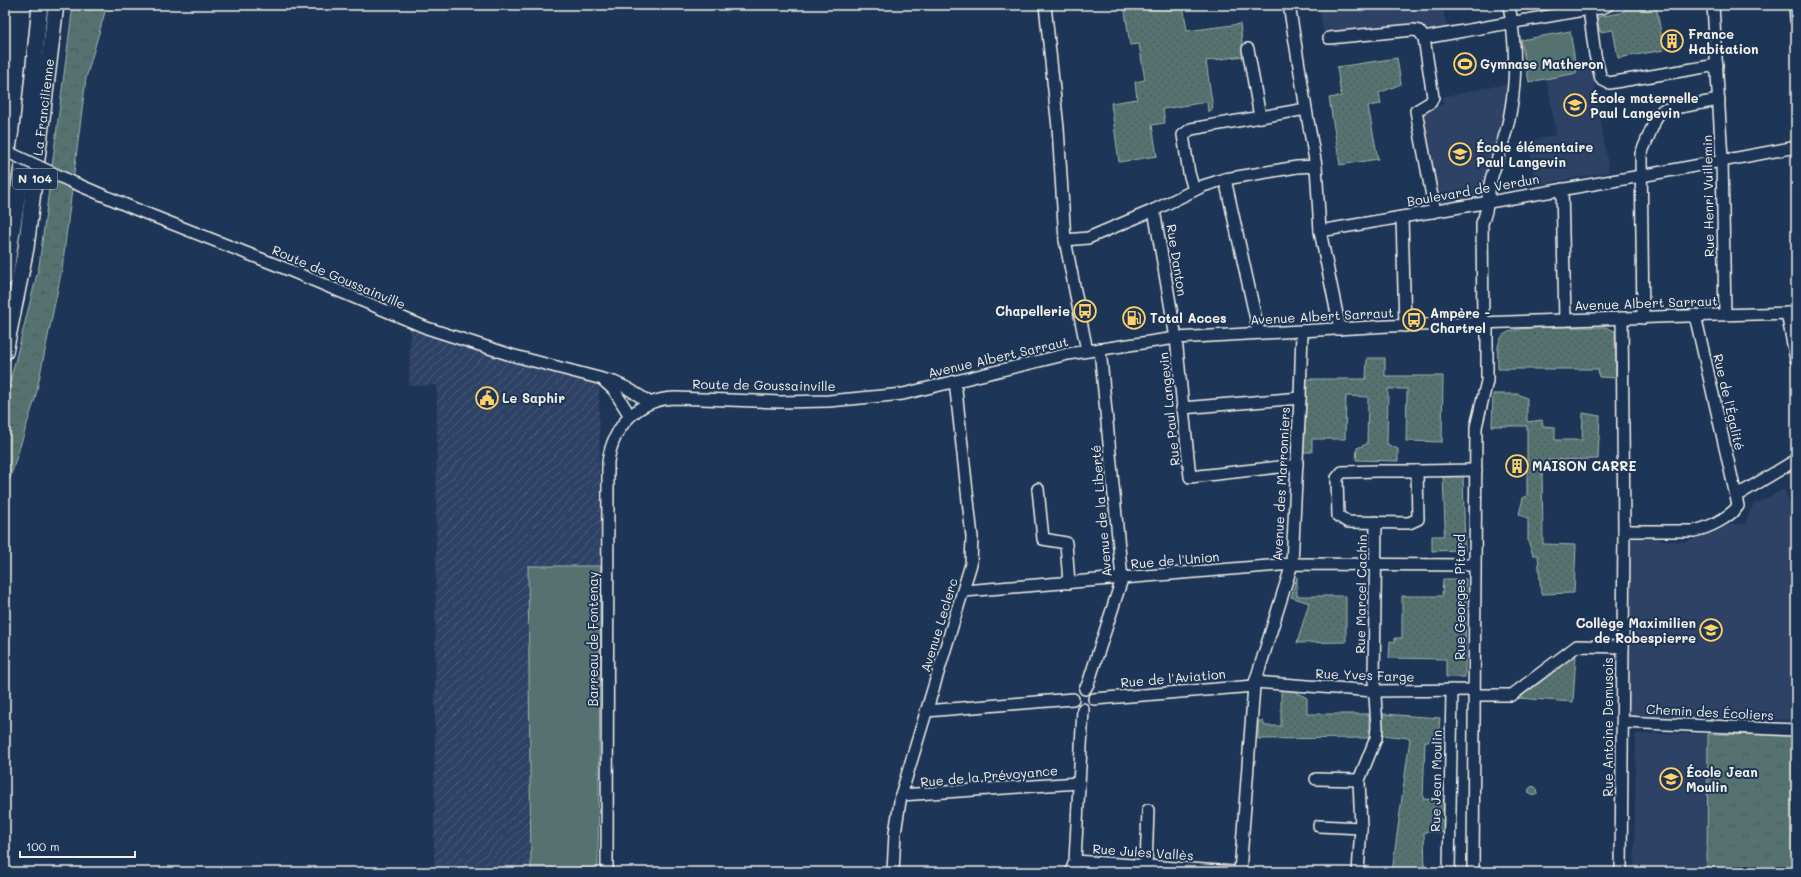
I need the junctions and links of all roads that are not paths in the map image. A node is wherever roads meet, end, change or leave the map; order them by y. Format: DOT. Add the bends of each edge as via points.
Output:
graph roads {
  1 [pos="40,5"];
  2 [pos="56,5"];
  3 [pos="1045,5"];
  4 [pos="1289,5"];
  5 [pos="1509,5"];
  6 [pos="1608,5"];
  7 [pos="1713,5"];
  8 [pos="1795,5"];
  9 [pos="1589,9"];
  10 [pos="1796,20"];
  11 [pos="1512,22"];
  12 [pos="1329,38"];
  13 [pos="1424,38"];
  14 [pos="1248,49"];
  15 [pos="1717,65"];
  16 [pos="1719,100"];
  17 [pos="1306,109"];
  18 [pos="1260,117"];
  19 [pos="1796,147"];
  20 [pos="8,153"];
  21 [pos="1722,160"];
  22 [pos="1316,166"];
  23 [pos="1641,176"];
  24 [pos="1225,179"];
  25 [pos="1562,189"];
  26 [pos="1194,190"];
  27 [pos="1489,203"];
  28 [pos="1154,210"];
  29 [pos="1433,212"];
  30 [pos="1402,217"];
  31 [pos="1320,231"];
  32 [pos="1065,240"];
  33 [pos="5,278"];
  34 [pos="1792,313"];
  35 [pos="1724,314"];
  36 [pos="1695,315"];
  37 [pos="1622,318"];
  38 [pos="1643,318"];
  39 [pos="1565,320"];
  40 [pos="1485,323"];
  41 [pos="1404,326"];
  42 [pos="1340,329"];
  43 [pos="1302,331"];
  44 [pos="1259,333"];
  45 [pos="1176,338"];
  46 [pos="1100,349"];
  47 [pos="1087,351"];
  48 [pos="5,352"];
  49 [pos="1796,360"];
  50 [pos="602,380"];
  51 [pos="955,381"];
  52 [pos="903,394"];
  53 [pos="1300,398"];
  54 [pos="649,402"];
  55 [pos="1182,408"];
  56 [pos="630,416"];
  57 [pos="1796,460"];
  58 [pos="1297,465"];
  59 [pos="1476,470"];
  60 [pos="1417,471"];
  61 [pos="1038,489"];
  62 [pos="1736,496"];
  63 [pos="1376,522"];
  64 [pos="1624,531"];
  65 [pos="1292,564"];
  66 [pos="1375,564"];
  67 [pos="1474,565"];
  68 [pos="1122,579"];
  69 [pos="1069,583"];
  70 [pos="964,591"];
  71 [pos="1623,647"];
  72 [pos="1254,684"];
  73 [pos="1085,689"];
  74 [pos="1452,690"];
  75 [pos="1374,691"];
  76 [pos="1474,693"];
  77 [pos="1074,699"];
  78 [pos="1094,699"];
  79 [pos="1083,710"];
  80 [pos="926,711"];
  81 [pos="1623,722"];
  82 [pos="1796,730"];
  83 [pos="1316,779"];
  84 [pos="1359,780"];
  85 [pos="1079,783"];
  86 [pos="901,795"];
  87 [pos="1148,810"];
  88 [pos="1319,826"];
  89 [pos="1361,828"];
  90 [pos="1075,861"];
  91 [pos="1146,866"];
  92 [pos="608,870"];
  93 [pos="893,872"];
  94 [pos="1071,872"];
  95 [pos="1234,872"];
  96 [pos="1240,872"];
  97 [pos="1358,872"];
  98 [pos="1449,872"];
  99 [pos="1472,872"];
  100 [pos="1621,872"];
  1 -- 33 [label="highway, La Francilienne / N 104" via="27,134"];
  2 -- 48 [label="highway, La Francilienne / N 104" via="26,248"];
  3 -- 32 [label="street" via="1058,128"];
  4 -- 17 [label="street"];
  5 -- 11 [label="street, Rue Georges Pitard"];
  6 -- 9 [label="street"];
  7 -- 15 [label="street, Rue Henri Vuillemin"];
  8 -- 10 [label="street"];
  9 -- 11 [label="street"];
  9 -- 15 [label="street" via="1601,79 1609,83"];
  11 -- 13 [label="street"];
  11 -- 27 [label="street, Rue Georges Pitard" via="1515,73 1511,109 1492,176"];
  12 -- 13 [label="street" via="1413,30 1419,31"];
  13 -- 29 [label="street" via="1433,97 1431,102 1416,111"];
  14 -- 18 [label="street"];
  15 -- 16 [label="street, Rue Henri Vuillemin"];
  16 -- 21 [label="street, Rue Henri Vuillemin"];
  16 -- 23 [label="street" via="1663,110 1657,116 1641,154"];
  17 -- 18 [label="street"];
  17 -- 22 [label="street"];
  18 -- 26 [label="street" via="1191,130 1183,135"];
  19 -- 21 [label="street, Boulevard de Verdun"];
  20 -- 50 [label="street, Route de Goussainville, bridge" via="72,182 416,324 511,355"];
  21 -- 23 [label="street, Boulevard de Verdun"];
  21 -- 35 [label="street, Rue Henri Vuillemin"];
  22 -- 24 [label="street"];
  22 -- 31 [label="street"];
  23 -- 25 [label="street, Boulevard de Verdun"];
  23 -- 38 [label="street"];
  24 -- 26 [label="street"];
  24 -- 44 [label="street"];
  25 -- 27 [label="street, Boulevard de Verdun"];
  25 -- 39 [label="street"];
  26 -- 28 [label="street"];
  27 -- 29 [label="street, Boulevard de Verdun"];
  27 -- 40 [label="street, Rue Georges Pitard" via="1482,223"];
  28 -- 32 [label="street" via="1088,238"];
  28 -- 45 [label="street, Rue Danton"];
  29 -- 30 [label="street, Boulevard de Verdun"];
  30 -- 31 [label="street, Boulevard de Verdun"];
  30 -- 41 [label="street"];
  31 -- 42 [label="street"];
  32 -- 47 [label="street"];
  34 -- 35 [label="street, Avenue Albert Sarraut"];
  34 -- 49 [label="street"];
  35 -- 36 [label="street, Avenue Albert Sarraut"];
  36 -- 38 [label="street, Avenue Albert Sarraut"];
  36 -- 62 [label="street, Rue de l'Égalité"];
  37 -- 38 [label="street, Avenue Albert Sarraut"];
  37 -- 39 [label="street, Avenue Albert Sarraut"];
  37 -- 64 [label="street, Rue Antoine Demusois"];
  39 -- 40 [label="street, Avenue Albert Sarraut"];
  40 -- 41 [label="street, Avenue Albert Sarraut"];
  40 -- 59 [label="street, Rue Georges Pitard" via="1487,381 1476,420"];
  41 -- 42 [label="street, Avenue Albert Sarraut"];
  42 -- 43 [label="street, Avenue Albert Sarraut"];
  43 -- 44 [label="street, Avenue Albert Sarraut"];
  43 -- 53 [label="street, Avenue des Marronniers"];
  44 -- 45 [label="street, Avenue Albert Sarraut"];
  45 -- 46 [label="street, Avenue Albert Sarraut"];
  45 -- 55 [label="street, Rue Paul Langevin"];
  46 -- 47 [label="street, Avenue Albert Sarraut"];
  46 -- 68 [label="street, Avenue de la Liberté"];
  47 -- 51 [label="street, Avenue Albert Sarraut"];
  50 -- 54 [label="street, Route de Goussainville" via="621,385"];
  50 -- 56 [label="street, Route de Goussainville" via="614,390"];
  51 -- 52 [label="street, Avenue Albert Sarraut"];
  51 -- 70 [label="street, Avenue Leclerc" via="972,537 971,564"];
  52 -- 54 [label="street, Route de Goussainville" via="829,401 675,398"];
  53 -- 55 [label="street"];
  53 -- 58 [label="street, Avenue des Marronniers"];
  54 -- 56 [label="street, Route de Goussainville"];
  55 -- 58 [label="street, Rue Paul Langevin" via="1190,477"];
  56 -- 92 [label="street, Barreau de Fontenay" via="615,435 610,450 607,476"];
  57 -- 62 [label="street"];
  58 -- 65 [label="street, Avenue des Marronniers"];
  59 -- 60 [label="street"];
  59 -- 67 [label="street, Rue Georges Pitard"];
  60 -- 63 [label="street" via="1418,519 1410,523"];
  60 -- 63 [label="street" via="1342,472 1337,478 1338,516 1348,522"];
  61 -- 69 [label="street" via="1043,539 1066,543"];
  62 -- 64 [label="street" via="1738,506 1734,512 1701,530"];
  63 -- 66 [label="street, Rue Marcel Cachin"];
  64 -- 71 [label="street, Rue Antoine Demusois"];
  65 -- 66 [label="street, Rue de l'Union"];
  65 -- 68 [label="street, Rue de l'Union"];
  65 -- 72 [label="street, Avenue des Marronniers"];
  66 -- 67 [label="street, Rue de l'Union"];
  66 -- 75 [label="street, Rue Marcel Cachin"];
  67 -- 76 [label="street, Rue Georges Pitard"];
  68 -- 69 [label="street, Rue de l'Union"];
  68 -- 73 [label="street, Avenue de la Liberté"];
  69 -- 70 [label="street, Rue de l'Union"];
  70 -- 80 [label="street, Avenue Leclerc"];
  71 -- 76 [label="street, Rue Yves Farge" via="1578,646 1512,695"];
  71 -- 81 [label="street, Rue Antoine Demusois"];
  72 -- 75 [label="street, Rue Yves Farge"];
  72 -- 78 [label="street, Rue de l'Aviation"];
  72 -- 96 [label="street, Avenue des Marronniers"];
  73 -- 77 [label="street" via="1078,690"];
  73 -- 78 [label="street" via="1090,691"];
  74 -- 75 [label="street, Rue Yves Farge"];
  74 -- 76 [label="street, Rue Yves Farge"];
  74 -- 98 [label="street, Rue Jean Moulin"];
  75 -- 84 [label="street, Rue Marcel Cachin" via="1376,738"];
  76 -- 99 [label="street, Rue Georges Pitard"];
  77 -- 79 [label="street" via="1077,707"];
  77 -- 80 [label="street"];
  78 -- 79 [label="street" via="1089,708"];
  79 -- 85 [label="street"];
  80 -- 86 [label="street, Avenue Leclerc"];
  81 -- 82 [label="street, Chemin des Écoliers"];
  81 -- 100 [label="street, Rue Antoine Demusois"];
  83 -- 84 [label="street"];
  84 -- 89 [label="street"];
  85 -- 86 [label="street, Rue de la Prévoyance"];
  85 -- 90 [label="street"];
  86 -- 93 [label="street, Avenue Leclerc" via="895,833"];
  87 -- 91 [label="street"];
  88 -- 89 [label="street"];
  89 -- 97 [label="street"];
  90 -- 91 [label="street, Rue Jules Vallès"];
  90 -- 94 [label="street"];
  91 -- 95 [label="street, Rue Jules Vallès"];
}
